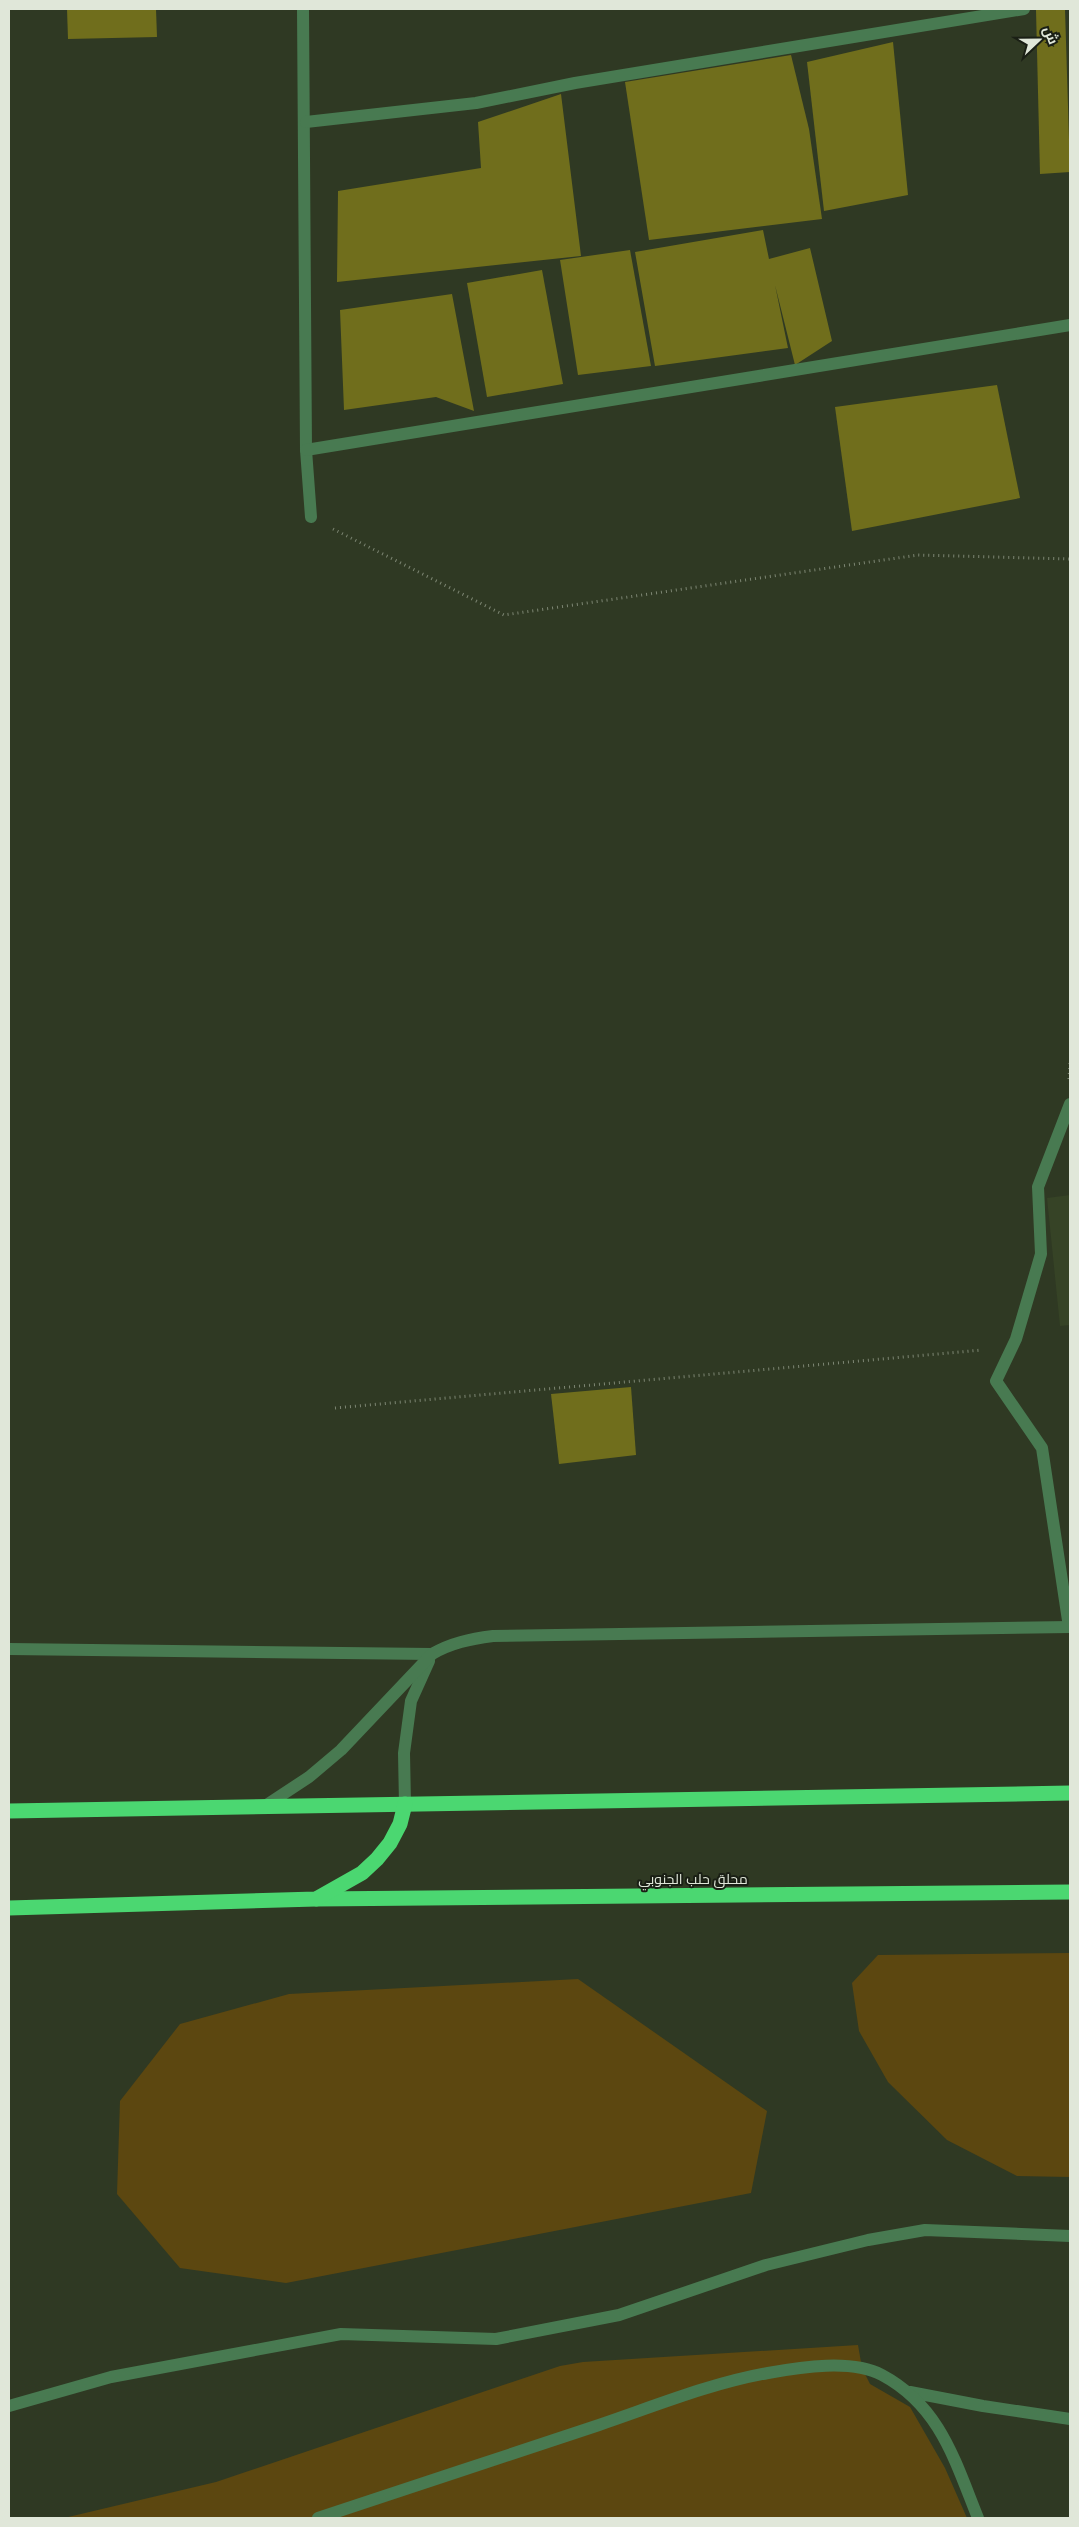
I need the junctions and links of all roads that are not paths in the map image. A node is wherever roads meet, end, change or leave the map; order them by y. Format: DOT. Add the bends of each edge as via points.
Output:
graph roads {
  1 [pos="303,9"];
  2 [pos="1024,9"];
  3 [pos="306,122"];
  4 [pos="1070,325"];
  5 [pos="306,450"];
  6 [pos="310,517"];
  7 [pos="1070,1104"];
  8 [pos="1070,1627"];
  9 [pos="9,1649"];
  10 [pos="432,1654"];
  11 [pos="1070,1793"];
  12 [pos="405,1804"];
  13 [pos="265,1806"];
  14 [pos="9,1812"];
  15 [pos="1070,1892"];
  16 [pos="316,1899"];
  17 [pos="9,1908"];
  18 [pos="1070,2236"];
  19 [pos="910,2392"];
  20 [pos="9,2406"];
  21 [pos="1070,2419"];
  22 [pos="318,2518"];
  23 [pos="978,2518"];
  1 -- 3 [label="street"];
  2 -- 3 [label="street" via="576,83 476,103"];
  3 -- 5 [label="street"];
  4 -- 5 [label="street"];
  5 -- 6 [label="street"];
  7 -- 8 [label="street" via="1038,1187 1041,1254 1012,1347 996,1381 1042,1448"];
  8 -- 10 [label="street" via="493,1636 448,1645"];
  9 -- 10 [label="street"];
  10 -- 12 [label="street" via="411,1701 404,1753"];
  10 -- 13 [label="street" via="341,1750 309,1777"];
  11 -- 12 [label="highway"];
  12 -- 13 [label="highway"];
  12 -- 16 [label="highway" via="400,1824 377,1859 362,1873"];
  13 -- 14 [label="highway"];
  15 -- 16 [label="highway, محلق حلب الجنوبي"];
  16 -- 17 [label="highway, محلق حلب الجنوبي"];
  18 -- 20 [label="street" via="925,2230 766,2265 619,2315 496,2339 341,2334 111,2377"];
  19 -- 21 [label="street"];
  19 -- 22 [label="street" via="880,2374 847,2366 808,2367 731,2381"];
  19 -- 23 [label="street" via="933,2418 947,2443"];
}
